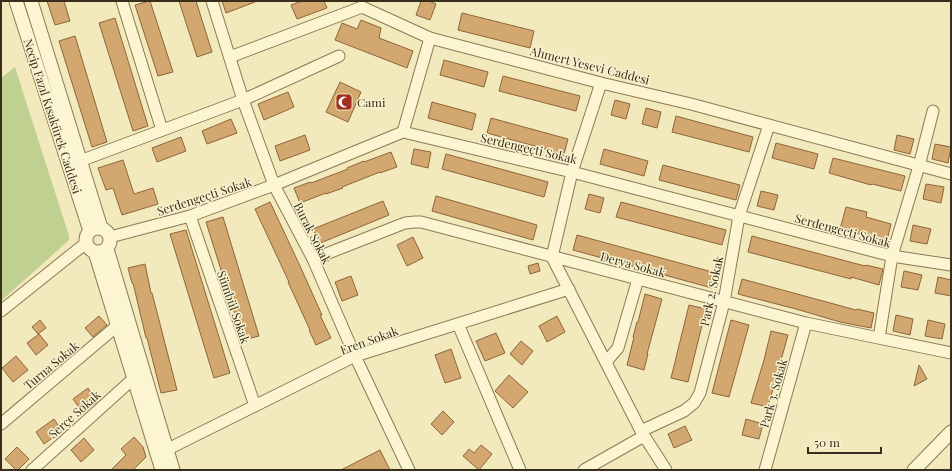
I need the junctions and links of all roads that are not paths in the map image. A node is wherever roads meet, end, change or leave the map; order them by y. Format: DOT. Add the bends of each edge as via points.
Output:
graph roads {
  1 [pos="16,1"];
  2 [pos="31,1"];
  3 [pos="122,1"];
  4 [pos="212,1"];
  5 [pos="430,38"];
  6 [pos="230,56"];
  7 [pos="339,56"];
  8 [pos="601,83"];
  9 [pos="243,100"];
  10 [pos="933,111"];
  11 [pos="769,125"];
  12 [pos="162,130"];
  13 [pos="403,132"];
  14 [pos="80,161"];
  15 [pos="919,166"];
  16 [pos="572,172"];
  17 [pos="951,174"];
  18 [pos="274,185"];
  19 [pos="190,216"];
  20 [pos="740,216"];
  21 [pos="98,240"];
  22 [pos="552,256"];
  23 [pos="892,256"];
  24 [pos="313,259"];
  25 [pos="951,265"];
  26 [pos="638,279"];
  27 [pos="569,290"];
  28 [pos="724,302"];
  29 [pos="1,311"];
  30 [pos="806,323"];
  31 [pos="458,324"];
  32 [pos="118,325"];
  33 [pos="879,338"];
  34 [pos="951,353"];
  35 [pos="355,356"];
  36 [pos="606,362"];
  37 [pos="134,378"];
  38 [pos="255,406"];
  39 [pos="1,424"];
  40 [pos="951,432"];
  41 [pos="642,434"];
  42 [pos="166,450"];
  43 [pos="159,468"];
  44 [pos="32,470"];
  45 [pos="173,470"];
  46 [pos="408,470"];
  47 [pos="520,470"];
  48 [pos="584,470"];
  49 [pos="666,470"];
  50 [pos="765,470"];
  51 [pos="914,470"];
  1 -- 21 [label="street, Necip Fazıl Kısakürek Caddesi"];
  2 -- 14 [label="street, Necip Fazıl Kısakürek Caddesi"];
  3 -- 12 [label="street"];
  4 -- 6 [label="street, Burak Sokak"];
  5 -- 6 [label="street, Ahmert Yesevi Caddesi" via="362,7"];
  5 -- 8 [label="street, Ahmert Yesevi Caddesi"];
  5 -- 13 [label="street"];
  6 -- 9 [label="street, Burak Sokak"];
  7 -- 9 [label="street"];
  8 -- 11 [label="street, Ahmert Yesevi Caddesi"];
  8 -- 16 [label="street"];
  9 -- 12 [label="street"];
  9 -- 18 [label="street, Burak Sokak"];
  10 -- 15 [label="street"];
  11 -- 15 [label="street, Ahmert Yesevi Caddesi"];
  11 -- 20 [label="street, Park 2. Sokak"];
  12 -- 14 [label="street"];
  13 -- 16 [label="street, Serdengeçti Sokak"];
  13 -- 18 [label="street, Serdengeçti Sokak"];
  14 -- 21 [label="street, Necip Fazıl Kısakürek Caddesi"];
  15 -- 17 [label="street, Ahmert Yesevi Caddesi"];
  15 -- 23 [label="street"];
  16 -- 20 [label="street, Serdengeçti Sokak"];
  16 -- 22 [label="street"];
  18 -- 19 [label="street, Serdengeçti Sokak"];
  18 -- 24 [label="street, Burak Sokak"];
  19 -- 21 [label="street, Serdengeçti Sokak"];
  19 -- 38 [label="street, Sümbül Sokak"];
  20 -- 23 [label="street, Serdengeçti Sokak"];
  20 -- 28 [label="street, Park 2. Sokak"];
  21 -- 29 [label="street"];
  21 -- 32 [label="street, Necip Fazıl Kısakürek Caddesi"];
  21 -- 42 [label="street, Necip Fazıl Kısakürek Caddesi"];
  22 -- 24 [label="street, Derya Sokak" via="415,222 405,223"];
  22 -- 26 [label="street, Derya Sokak"];
  22 -- 27 [label="street"];
  23 -- 25 [label="street, Serdengeçti Sokak"];
  23 -- 33 [label="street"];
  24 -- 35 [label="street, Burak Sokak"];
  26 -- 28 [label="street, Derya Sokak"];
  26 -- 36 [label="street" via="618,348"];
  27 -- 31 [label="street, Eren Sokak"];
  27 -- 36 [label="street"];
  28 -- 30 [label="street, Derya Sokak"];
  28 -- 41 [label="street, Park 2. Sokak" via="697,398 684,411"];
  30 -- 33 [label="street, Derya Sokak"];
  30 -- 50 [label="street, Park 3. Sokak"];
  31 -- 35 [label="street, Eren Sokak"];
  31 -- 47 [label="street"];
  32 -- 37 [label="street, Necip Fazıl Kısakürek Caddesi"];
  32 -- 39 [label="street, Turna Sokak"];
  33 -- 34 [label="street, Derya Sokak"];
  35 -- 38 [label="street, Eren Sokak"];
  35 -- 46 [label="street, Burak Sokak"];
  36 -- 41 [label="street"];
  37 -- 43 [label="street, Necip Fazıl Kısakürek Caddesi"];
  37 -- 44 [label="street, Serçe Sokak"];
  38 -- 42 [label="street, Eren Sokak"];
  40 -- 51 [label="street"];
  41 -- 48 [label="street, Park 2. Sokak"];
  41 -- 49 [label="street"];
  42 -- 45 [label="street, Necip Fazıl Kısakürek Caddesi"];
}
